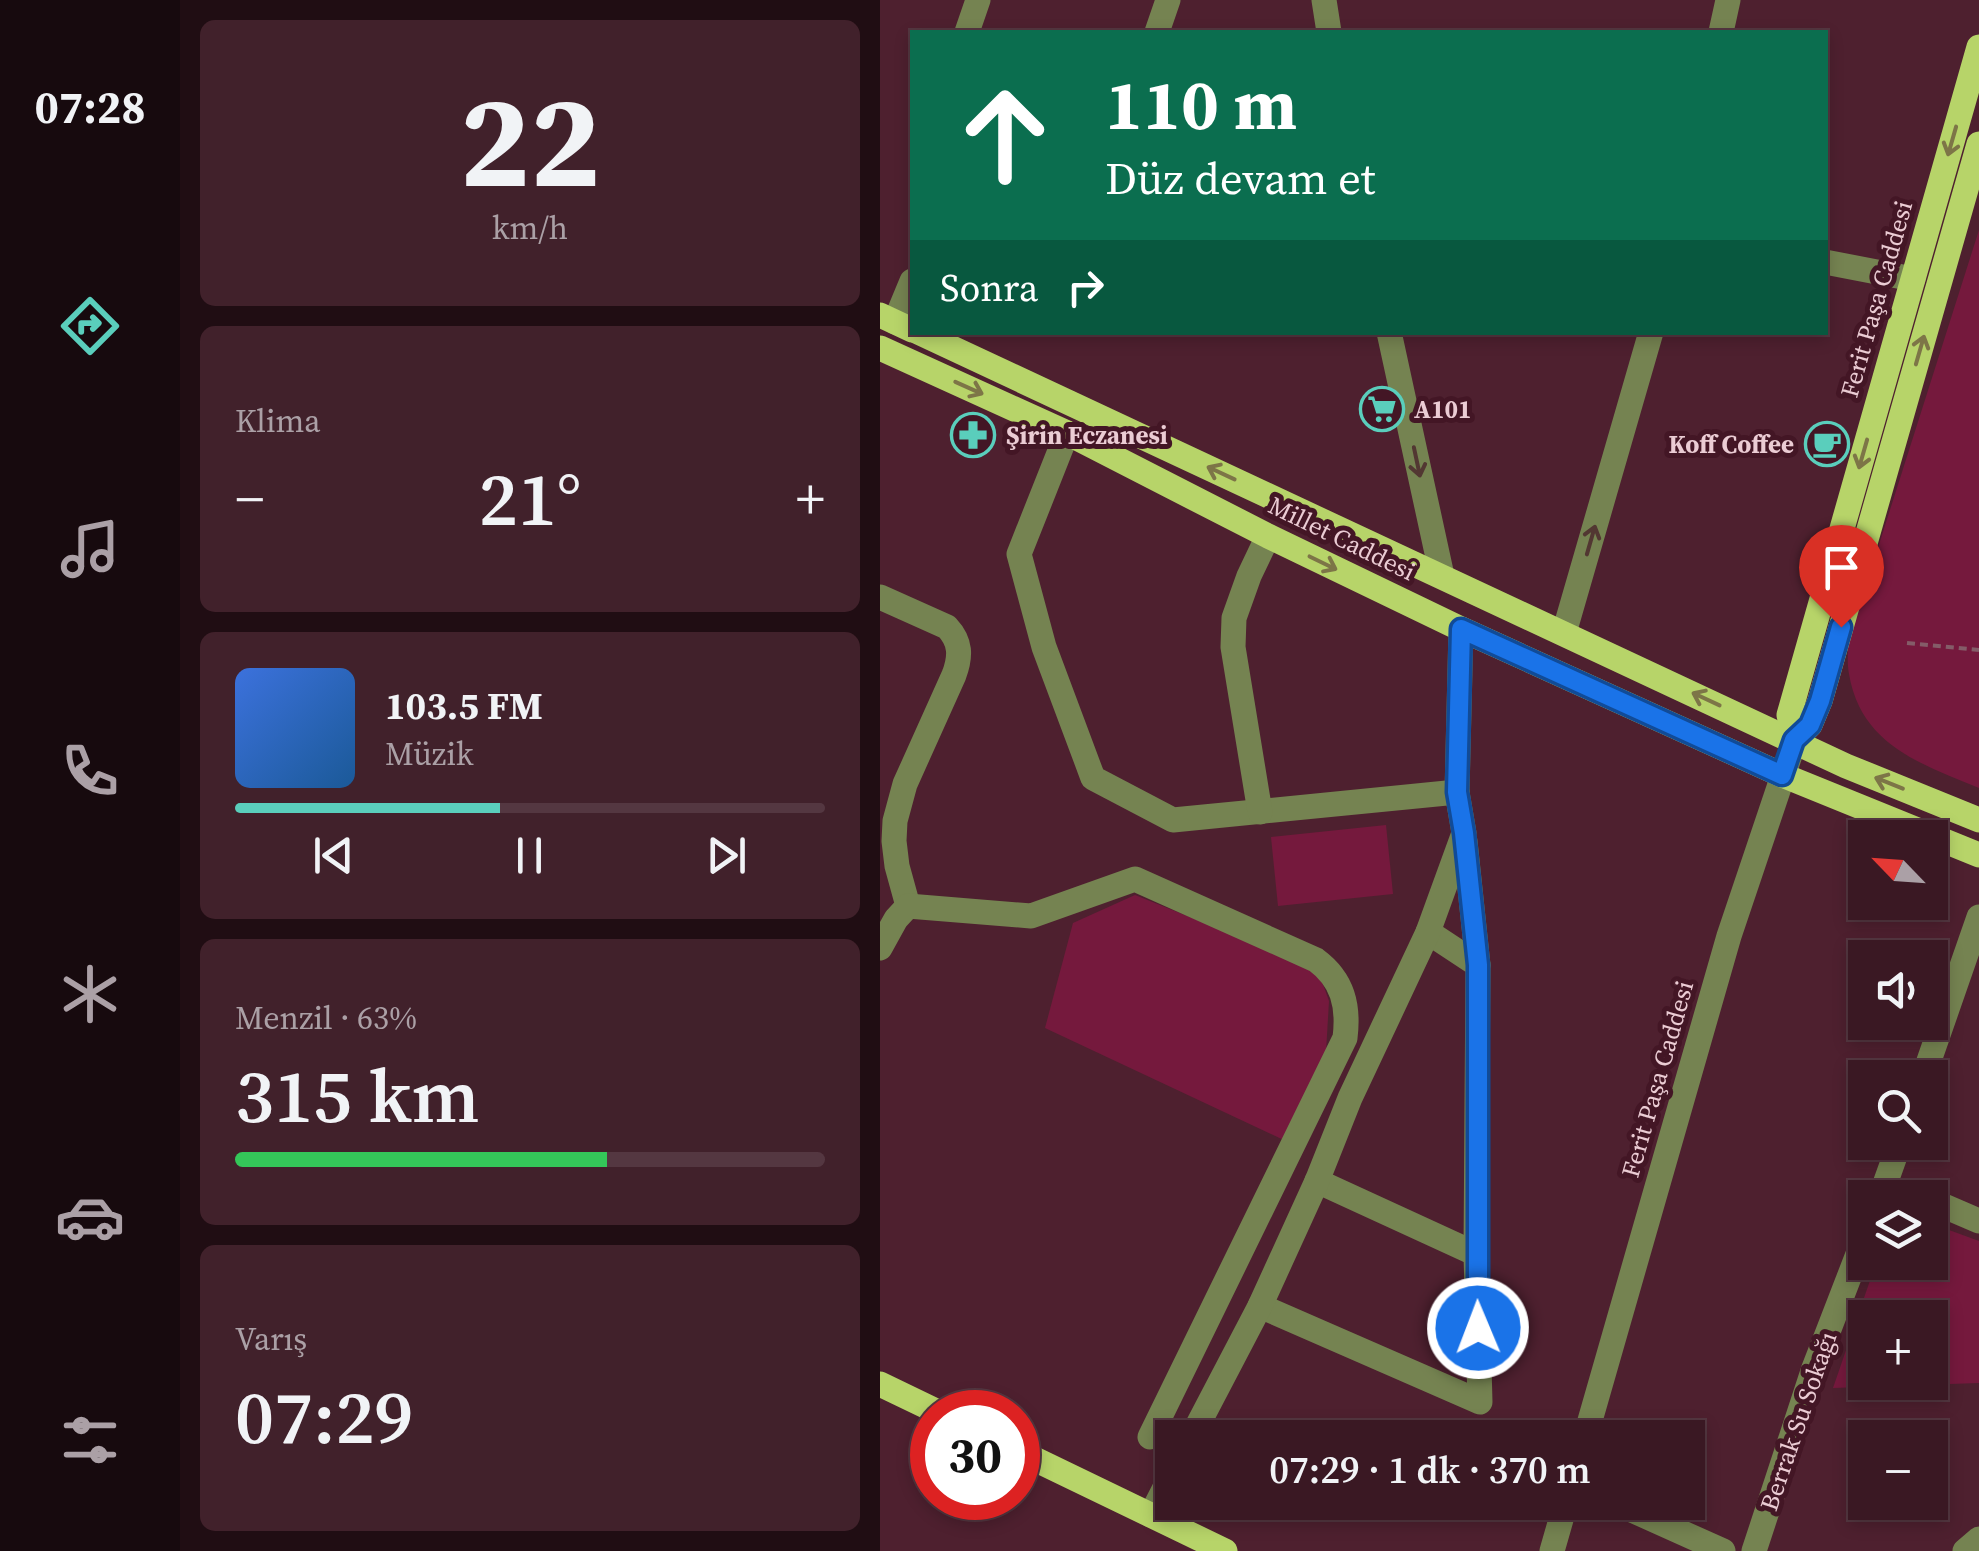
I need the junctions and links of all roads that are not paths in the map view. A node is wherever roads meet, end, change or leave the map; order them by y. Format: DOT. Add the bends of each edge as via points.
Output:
graph roads {
  1 [pos="978,0"];
  2 [pos="1168,0"];
  3 [pos="1324,0"];
  4 [pos="1728,0"];
  5 [pos="968,30"];
  6 [pos="1157,30"];
  7 [pos="1329,30"];
  8 [pos="1721,30"];
  9 [pos="1979,48"];
  10 [pos="1979,144"];
  11 [pos="1828,263"];
  12 [pos="1913,279"];
  13 [pos="910,289"];
  14 [pos="901,325"];
  15 [pos="1390,335"];
  16 [pos="1650,335"];
  17 [pos="955,341"];
  18 [pos="880,348"];
  19 [pos="1067,433"];
  20 [pos="1268,536"];
  21 [pos="1442,576"];
  22 [pos="880,597"];
  23 [pos="1461,629"];
  24 [pos="1564,633"];
  25 [pos="1794,740"];
  26 [pos="1782,775"];
  27 [pos="1457,792"];
  28 [pos="1260,812"];
  29 [pos="1979,820"];
  30 [pos="1464,833"];
  31 [pos="1979,855"];
  32 [pos="888,862"];
  33 [pos="908,906"];
  34 [pos="1979,917"];
  35 [pos="1428,932"];
  36 [pos="880,948"];
  37 [pos="1478,965"];
  38 [pos="1929,1060"];
  39 [pos="1317,1181"];
  40 [pos="1948,1207"];
  41 [pos="1979,1220"];
  42 [pos="1476,1254"];
  43 [pos="1848,1280"];
  44 [pos="1260,1306"];
  45 [pos="880,1384"];
  46 [pos="910,1398"];
  47 [pos="1201,1420"];
  48 [pos="1590,1420"];
  49 [pos="1150,1436"];
  50 [pos="1040,1462"];
  51 [pos="1155,1507"];
  52 [pos="1151,1515"];
  53 [pos="1561,1520"];
  54 [pos="1654,1520"];
  55 [pos="1979,1539"];
  56 [pos="1217,1549"];
  57 [pos="1552,1551"];
  58 [pos="1723,1551"];
  59 [pos="1754,1551"];
  60 [pos="1965,1551"];
  1 -- 5 [label="street"];
  2 -- 6 [label="street"];
  3 -- 7 [label="street"];
  4 -- 8 [label="street"];
  9 -- 12 [label="main road, Ferit Paşa Caddesi, one-way"];
  25 -- 10 [label="main road, Ferit Paşa Caddesi, one-way" via="1820,701"];
  11 -- 12 [label="street"];
  12 -- 25 [label="main road, Ferit Paşa Caddesi, one-way" via="1789,715"];
  13 -- 14 [label="street"];
  15 -- 21 [label="street, one-way"];
  24 -- 16 [label="street, one-way"];
  21 -- 17 [label="main road, Millet Caddesi, one-way"];
  18 -- 19 [label="main road, Millet Caddesi, one-way"];
  19 -- 20 [label="main road, Millet Caddesi"];
  19 -- 28 [label="street" via="1019,554 1044,647 1093,778 1173,820"];
  20 -- 23 [label="main road, Millet Caddesi, one-way"];
  20 -- 28 [label="street" via="1234,618 1233,647"];
  21 -- 24 [label="main road, Millet Caddesi"];
  22 -- 32 [label="street" via="946,627 960,660 899,802"];
  23 -- 26 [label="main road, Millet Caddesi"];
  23 -- 27 [label="street"];
  25 -- 24 [label="main road, Millet Caddesi, one-way"];
  25 -- 26 [label="street, Ferit Paşa Caddesi"];
  29 -- 25 [label="main road, Millet Caddesi, one-way"];
  26 -- 31 [label="main road, Millet Caddesi"];
  26 -- 48 [label="street, Ferit Paşa Caddesi"];
  27 -- 28 [label="street"];
  27 -- 30 [label="street"];
  30 -- 35 [label="street"];
  30 -- 37 [label="street"];
  32 -- 33 [label="street"];
  33 -- 36 [label="street"];
  33 -- 49 [label="street" via="1031,916 1136,879 1316,960 1338,983 1347,1018 1344,1038"];
  34 -- 38 [label="street"];
  35 -- 37 [label="street"];
  35 -- 39 [label="street"];
  37 -- 42 [label="street"];
  39 -- 42 [label="street"];
  39 -- 44 [label="street"];
  40 -- 41 [label="street"];
  42 -- 44 [label="street" via="1480,1402"];
  43 -- 59 [label="street, Berrak Su Sokağı"];
  44 -- 47 [label="street"];
  45 -- 46 [label="main road"];
  50 -- 52 [label="main road"];
  51 -- 52 [label="street"];
  52 -- 56 [label="main road"];
  53 -- 57 [label="street"];
  54 -- 58 [label="street"];
  55 -- 60 [label="street"];
}
